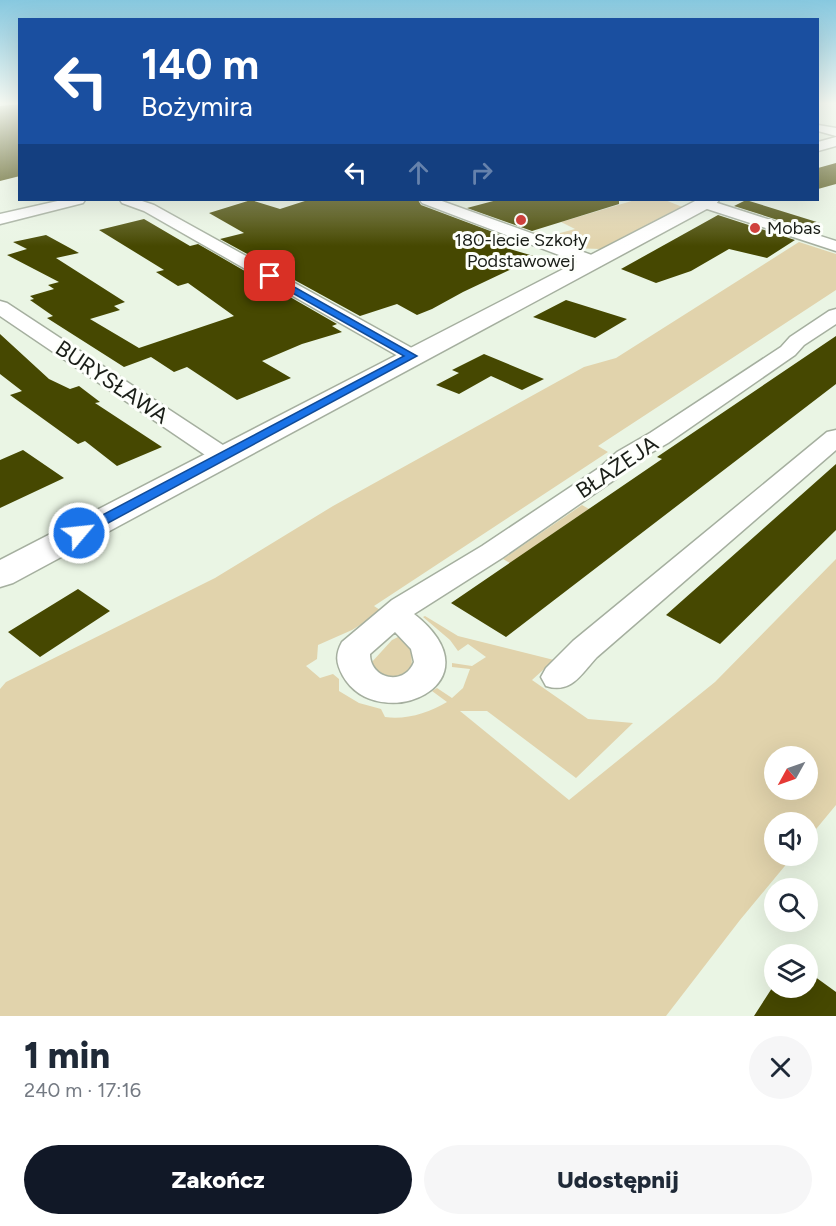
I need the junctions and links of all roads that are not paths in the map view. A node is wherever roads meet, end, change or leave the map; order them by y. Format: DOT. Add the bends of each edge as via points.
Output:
graph roads {
  1 [pos="74,201"];
  2 [pos="131,201"];
  3 [pos="430,201"];
  4 [pos="706,201"];
  5 [pos="0,219"];
  6 [pos="836,246"];
  7 [pos="594,262"];
  8 [pos="0,307"];
  9 [pos="836,315"];
  10 [pos="412,356"];
  11 [pos="836,437"];
  12 [pos="223,456"];
  13 [pos="0,575"];
  14 [pos="394,615"];
  15 [pos="558,677"];
  1 -- 5 [label="street"];
  2 -- 10 [label="street"];
  3 -- 7 [label="street"];
  4 -- 6 [label="street"];
  4 -- 7 [label="street"];
  7 -- 10 [label="street"];
  8 -- 12 [label="street, BURYSŁAWA"];
  9 -- 14 [label="street, BŁAŻEJA"];
  10 -- 12 [label="street"];
  11 -- 15 [label="street" via="569,663"];
  12 -- 13 [label="street"];
}
